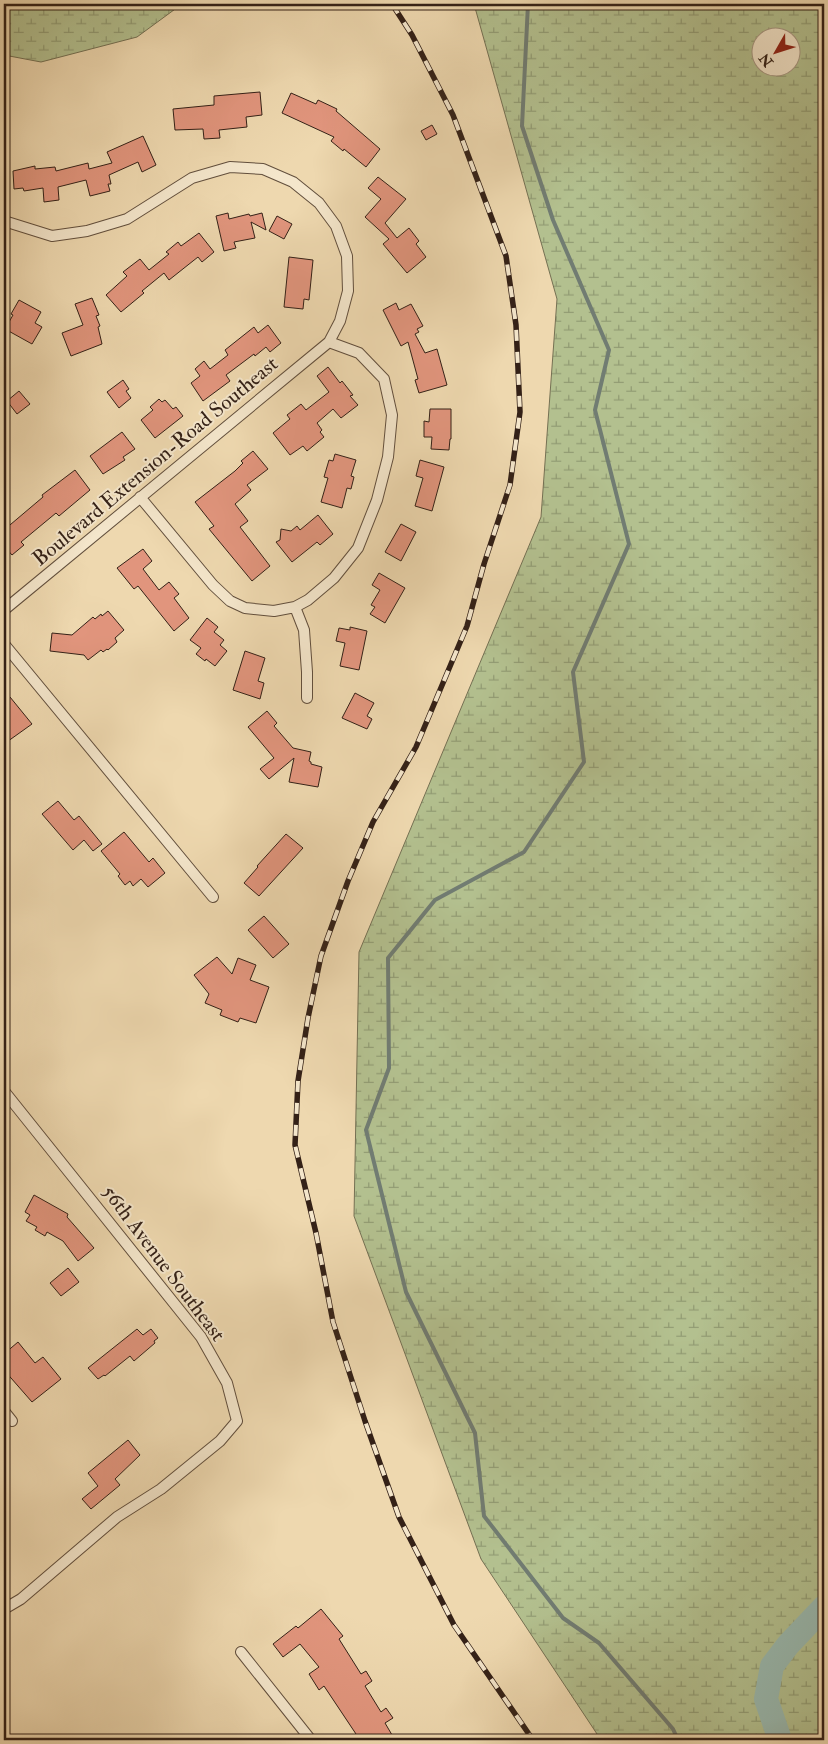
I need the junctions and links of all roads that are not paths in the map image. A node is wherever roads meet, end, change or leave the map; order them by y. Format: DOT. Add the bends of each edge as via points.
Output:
graph roads {
  1 [pos="4,221"];
  2 [pos="329,342"];
  3 [pos="140,497"];
  4 [pos="295,607"];
  5 [pos="4,610"];
  6 [pos="4,644"];
  7 [pos="306,698"];
  8 [pos="213,897"];
  9 [pos="4,1091"];
  10 [pos="4,1411"];
  11 [pos="12,1421"];
  12 [pos="4,1609"];
  13 [pos="241,1652"];
  14 [pos="312,1740"];
  1 -- 2 [label="street" via="52,236 87,231 127,219 192,178 230,167 264,169 293,182 319,203 336,226 347,256 348,291 340,321"];
  2 -- 3 [label="street, Boulevard Extension-Road Southeast"];
  2 -- 4 [label="street" via="359,353 384,379 392,414 388,457 377,500 358,548 334,578"];
  3 -- 4 [label="street" via="230,601 244,608 260,610"];
  3 -- 5 [label="street, Boulevard Extension-Road Southeast"];
  4 -- 7 [label="street" via="304,630"];
  6 -- 8 [label="street"];
  9 -- 12 [label="street, 56th Avenue Southeast" via="200,1337 227,1383 237,1421 220,1441 161,1489 117,1517 21,1599"];
  10 -- 11 [label="street"];
  13 -- 14 [label="street"];
}
